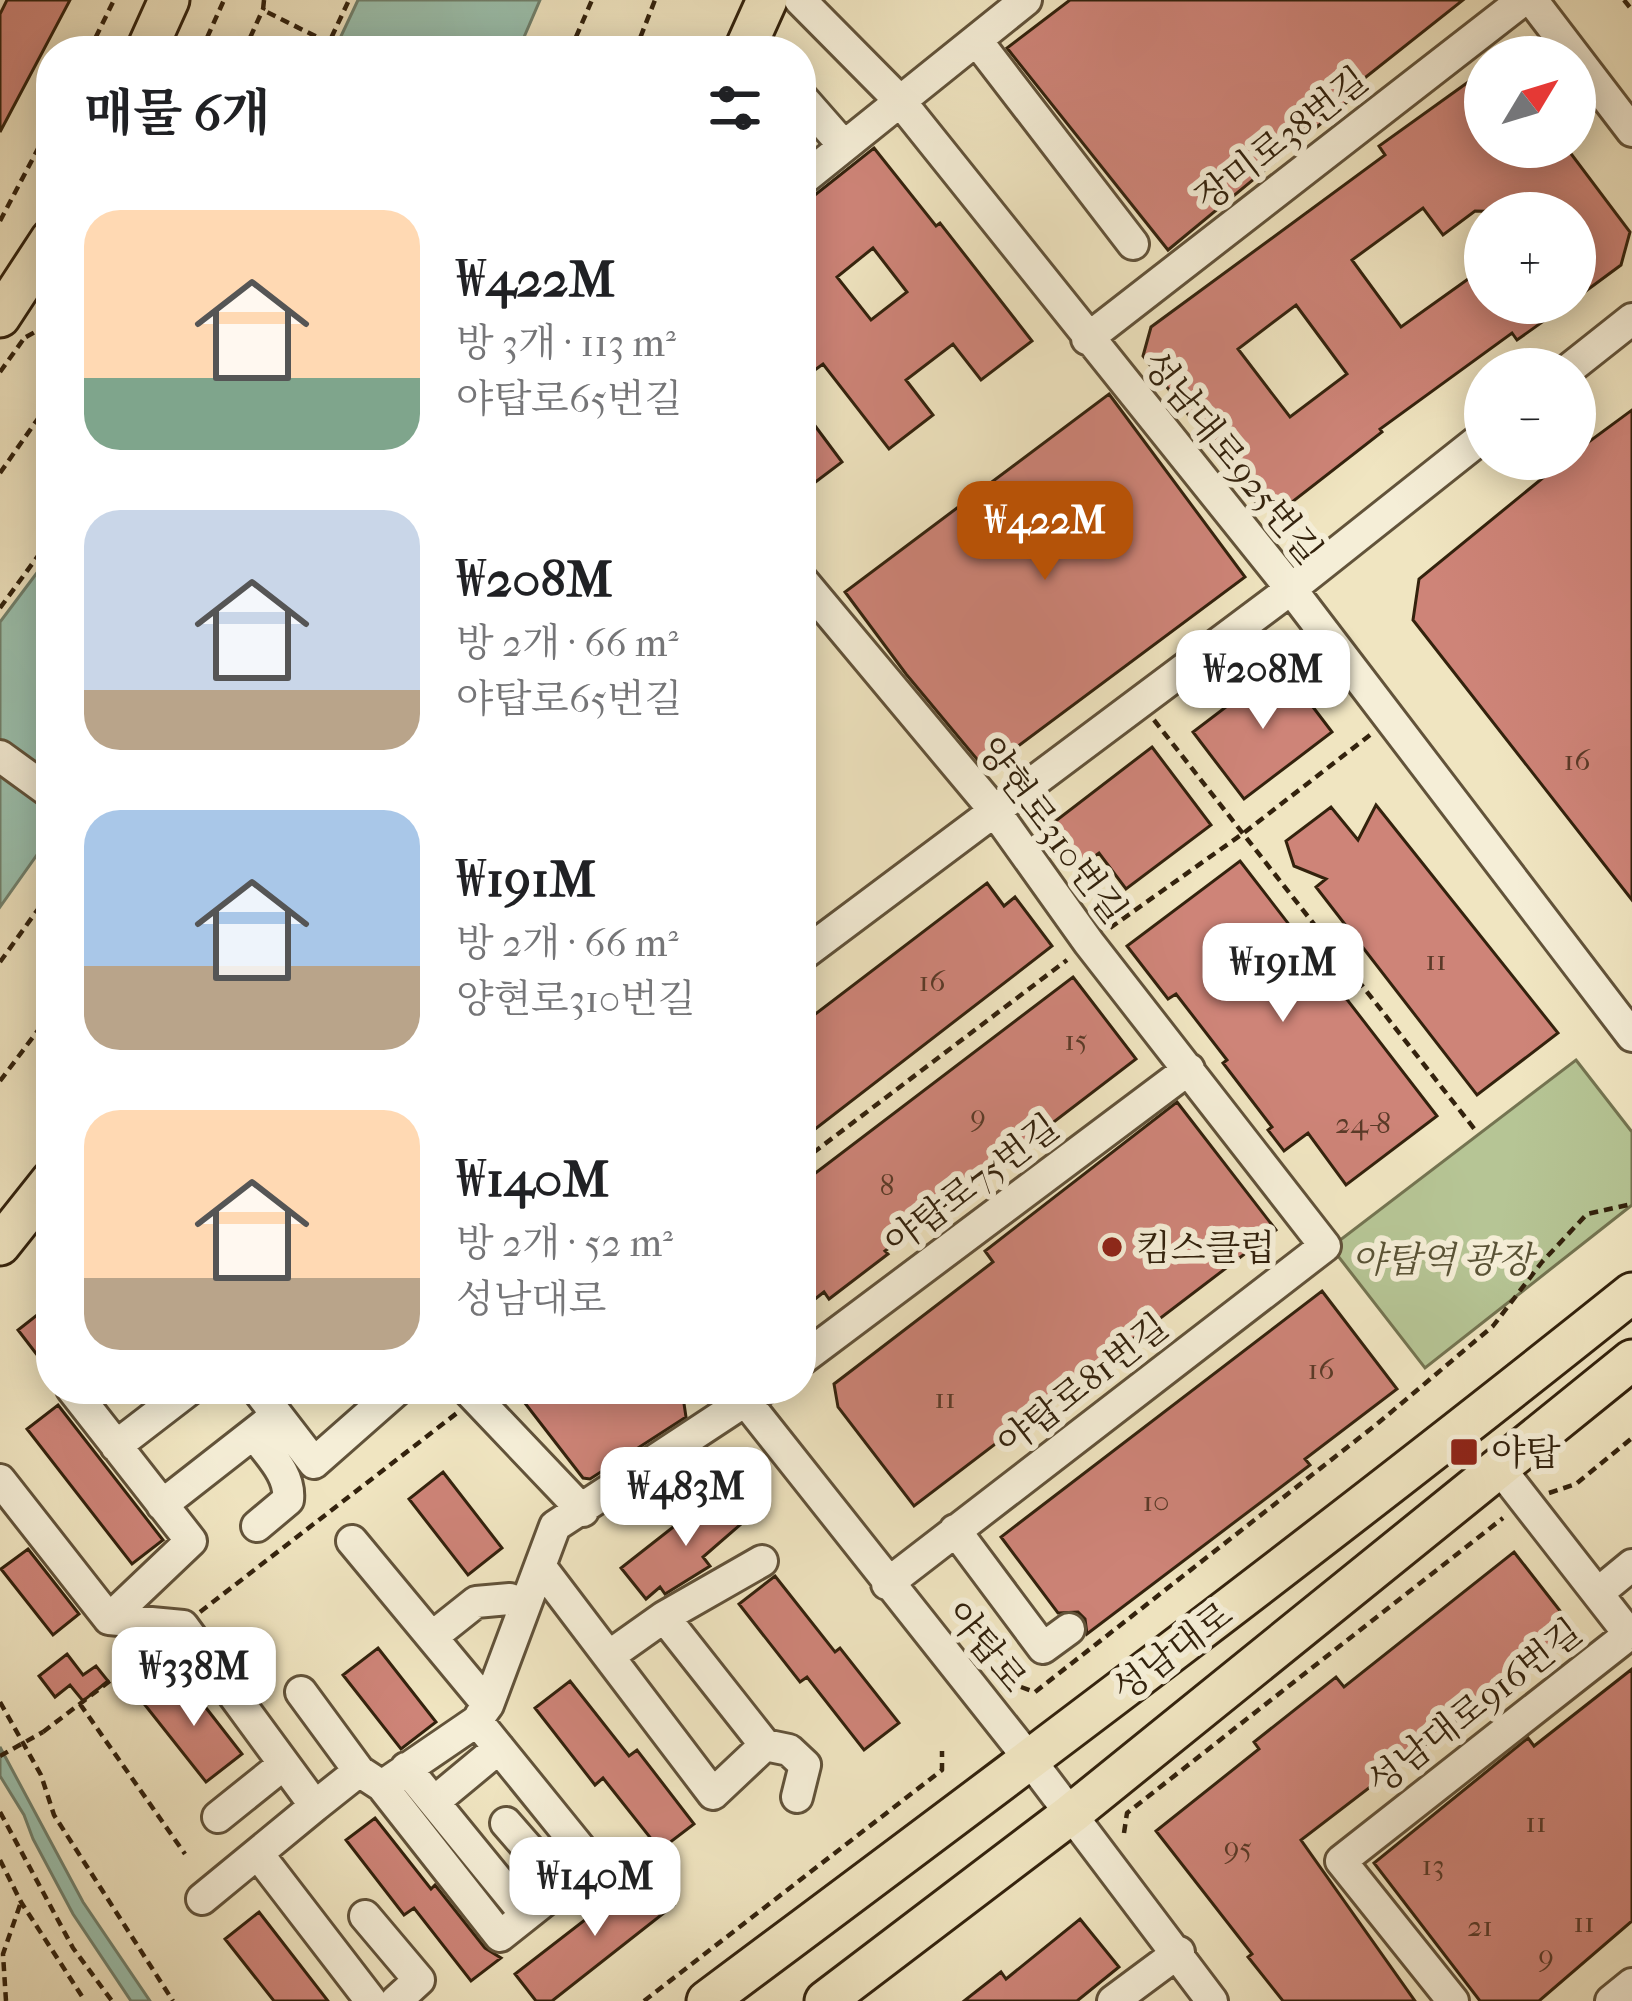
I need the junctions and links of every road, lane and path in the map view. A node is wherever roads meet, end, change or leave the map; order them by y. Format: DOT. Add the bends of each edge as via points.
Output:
graph roads {
  1 [pos="114,0"];
  2 [pos="169,0"];
  3 [pos="224,0"];
  4 [pos="266,0"];
  5 [pos="349,0"];
  6 [pos="592,0"];
  7 [pos="655,0"];
  8 [pos="767,0"];
  9 [pos="800,0"];
  10 [pos="1026,0"];
  11 [pos="1528,0"];
  12 [pos="1624,0"];
  13 [pos="263,10"];
  14 [pos="1632,10"];
  15 [pos="96,36"];
  16 [pos="153,36"];
  17 [pos="208,36"];
  18 [pos="251,36"];
  19 [pos="307,36"];
  20 [pos="331,36"];
  21 [pos="576,36"];
  22 [pos="641,36"];
  23 [pos="751,36"];
  24 [pos="976,40"];
  25 [pos="900,100"];
  26 [pos="816,115"];
  27 [pos="1632,131"];
  28 [pos="844,146"];
  29 [pos="36,153"];
  30 [pos="816,169"];
  31 [pos="0,221"];
  32 [pos="1133,244"];
  33 [pos="36,262"];
  34 [pos="0,317"];
  35 [pos="1632,319"];
  36 [pos="1087,339"];
  37 [pos="1595,348"];
  38 [pos="36,421"];
  39 [pos="1464,452"];
  40 [pos="0,473"];
  41 [pos="36,559"];
  42 [pos="1291,589"];
  43 [pos="816,597"];
  44 [pos="0,608"];
  45 [pos="1139,702"];
  46 [pos="0,756"];
  47 [pos="36,782"];
  48 [pos="994,810"];
  49 [pos="36,913"];
  50 [pos="816,936"];
  51 [pos="0,962"];
  52 [pos="36,1033"];
  53 [pos="1632,1036"];
  54 [pos="1189,1069"];
  55 [pos="0,1081"];
  56 [pos="1476,1131"];
  57 [pos="36,1200"];
  58 [pos="1632,1204"];
  59 [pos="0,1245"];
  60 [pos="1325,1246"];
  61 [pos="1632,1293"];
  62 [pos="816,1349"];
  63 [pos="1632,1360"];
  64 [pos="84,1404"];
  65 [pos="171,1404"];
  66 [pos="260,1404"];
  67 [pos="381,1404"];
  68 [pos="459,1404"];
  69 [pos="481,1404"];
  70 [pos="733,1404"];
  71 [pos="756,1404"];
  72 [pos="265,1424"];
  73 [pos="1632,1438"];
  74 [pos="116,1446"];
  75 [pos="1498,1466"];
  76 [pos="0,1480"];
  77 [pos="1525,1500"];
  78 [pos="162,1505"];
  79 [pos="584,1511"];
  80 [pos="10,1513"];
  81 [pos="257,1526"];
  82 [pos="955,1530"];
  83 [pos="352,1541"];
  84 [pos="762,1562"];
  85 [pos="1632,1565"];
  86 [pos="540,1566"];
  87 [pos="887,1584"];
  88 [pos="1598,1593"];
  89 [pos="510,1599"];
  90 [pos="664,1617"];
  91 [pos="109,1619"];
  92 [pos="183,1626"];
  93 [pos="1069,1629"];
  94 [pos="1631,1633"];
  95 [pos="432,1637"];
  96 [pos="609,1657"];
  97 [pos="1021,1687"];
  98 [pos="301,1692"];
  99 [pos="0,1702"];
  100 [pos="80,1704"];
  101 [pos="482,1713"];
  102 [pos="766,1745"];
  103 [pos="499,1748"];
  104 [pos="942,1751"];
  105 [pos="0,1756"];
  106 [pos="1030,1760"];
  107 [pos="284,1764"];
  108 [pos="382,1775"];
  109 [pos="797,1797"];
  110 [pos="434,1802"];
  111 [pos="315,1806"];
  112 [pos="0,1812"];
  113 [pos="1071,1814"];
  114 [pos="218,1817"];
  115 [pos="506,1823"];
  116 [pos="1124,1833"];
  117 [pos="185,1854"];
  118 [pos="258,1854"];
  119 [pos="0,1860"];
  120 [pos="561,1886"];
  121 [pos="202,1899"];
  122 [pos="21,1901"];
  123 [pos="364,1916"];
  124 [pos="526,1916"];
  125 [pos="1179,1952"];
  126 [pos="1632,1984"];
  127 [pos="6,2001"];
  128 [pos="85,2001"];
  129 [pos="112,2001"];
  130 [pos="173,2001"];
  131 [pos="371,2001"];
  132 [pos="396,2001"];
  133 [pos="644,2001"];
  134 [pos="706,2001"];
  135 [pos="825,2001"];
  136 [pos="1113,2001"];
  137 [pos="1213,2001"];
  138 [pos="1453,2001"];
  139 [pos="1611,2001"];
  1 -- 15 [label="path"];
  2 -- 16 [label="main road"];
  3 -- 17 [label="path"];
  4 -- 13 [label="path"];
  5 -- 20 [label="path"];
  6 -- 21 [label="path"];
  7 -- 22 [label="path"];
  8 -- 23 [label="main road"];
  9 -- 25 [label="street, 성남대로925번길"];
  10 -- 24 [label="street"];
  11 -- 27 [label="street"];
  11 -- 36 [label="street, 장미로38번길"];
  12 -- 14 [label="path"];
  13 -- 18 [label="path"];
  13 -- 19 [label="path"];
  24 -- 25 [label="street"];
  24 -- 32 [label="street"];
  25 -- 28 [label="street"];
  25 -- 36 [label="street, 성남대로925번길"];
  26 -- 28 [label="street"];
  28 -- 30 [label="street"];
  29 -- 31 [label="path"];
  33 -- 34 [label="main road"];
  35 -- 37 [label="street"];
  36 -- 42 [label="street, 성남대로925번길"];
  38 -- 40 [label="path"];
  39 -- 42 [label="street"];
  41 -- 44 [label="path"];
  42 -- 45 [label="street"];
  42 -- 53 [label="street, 성남대로925번길"];
  43 -- 48 [label="street, 양현로310번길"];
  45 -- 48 [label="street"];
  45 -- 56 [label="path"];
  46 -- 47 [label="street"];
  48 -- 50 [label="street"];
  48 -- 54 [label="street, 양현로310번길"];
  49 -- 51 [label="path"];
  52 -- 55 [label="path"];
  54 -- 60 [label="street, 양현로310번길"];
  54 -- 62 [label="street, 야탑로75번길"];
  57 -- 59 [label="main road"];
  58 -- 97 [label="path" via="1587,1214 1493,1326 1377,1424 1035,1692"];
  60 -- 82 [label="street, 야탑로81번길"];
  61 -- 106 [label="main road, 성남대로"];
  63 -- 75 [label="main road, 성남대로"];
  64 -- 74 [label="street"];
  65 -- 74 [label="street"];
  66 -- 72 [label="street"];
  67 -- 72 [label="street" via="314,1463"];
  68 -- 92 [label="path"];
  69 -- 79 [label="street"];
  70 -- 79 [label="street"];
  71 -- 87 [label="street, 야탑로"];
  72 -- 78 [label="street"];
  72 -- 81 [label="street" via="289,1489 288,1501"];
  73 -- 77 [label="path" via="1576,1484"];
  74 -- 78 [label="street"];
  75 -- 77 [label="street, 성남대로916번길"];
  75 -- 113 [label="main road, 성남대로"];
  76 -- 80 [label="street"];
  77 -- 88 [label="street, 성남대로916번길"];
  77 -- 116 [label="path" via="1127,1813"];
  78 -- 91 [label="street" via="191,1541"];
  79 -- 86 [label="street" via="555,1526"];
  80 -- 91 [label="street"];
  82 -- 87 [label="street, 야탑로81번길"];
  82 -- 93 [label="street" via="1043,1648"];
  83 -- 95 [label="street"];
  84 -- 90 [label="street"];
  85 -- 88 [label="street"];
  86 -- 96 [label="street"];
  86 -- 101 [label="street"];
  87 -- 106 [label="street, 야탑로"];
  88 -- 94 [label="street, 성남대로916번길"];
  89 -- 95 [label="street" via="476,1602"];
  90 -- 96 [label="street"];
  90 -- 102 [label="street"];
  91 -- 92 [label="street"];
  92 -- 100 [label="path"];
  92 -- 107 [label="street"];
  94 -- 138 [label="street, 성남대로916번길" via="1340,1861"];
  95 -- 101 [label="street"];
  96 -- 102 [label="street" via="713,1794"];
  98 -- 108 [label="street"];
  99 -- 130 [label="path" via="54,1815"];
  100 -- 105 [label="path, bridge"];
  100 -- 117 [label="path"];
  101 -- 103 [label="street"];
  101 -- 108 [label="street"];
  102 -- 109 [label="street" via="789,1750 805,1765"];
  103 -- 110 [label="street"];
  103 -- 120 [label="street" via="592,1863"];
  104 -- 133 [label="path" via="942,1770"];
  106 -- 113 [label="street, 야탑로"];
  106 -- 134 [label="main road, 성남대로"];
  107 -- 111 [label="street"];
  107 -- 114 [label="street"];
  108 -- 110 [label="street"];
  108 -- 111 [label="street"];
  108 -- 124 [label="street" via="500,1936"];
  110 -- 124 [label="street"];
  111 -- 118 [label="street"];
  112 -- 129 [label="path" via="73,1948"];
  113 -- 125 [label="street, 야탑로"];
  113 -- 135 [label="main road, 성남대로"];
  115 -- 120 [label="street"];
  118 -- 121 [label="street"];
  118 -- 131 [label="street"];
  119 -- 122 [label="path"];
  120 -- 124 [label="street"];
  122 -- 127 [label="path" via="3,1954"];
  122 -- 128 [label="path"];
  123 -- 132 [label="street" via="419,1980"];
  125 -- 136 [label="street"];
  125 -- 137 [label="street, 야탑로"];
  126 -- 139 [label="street"];
}
